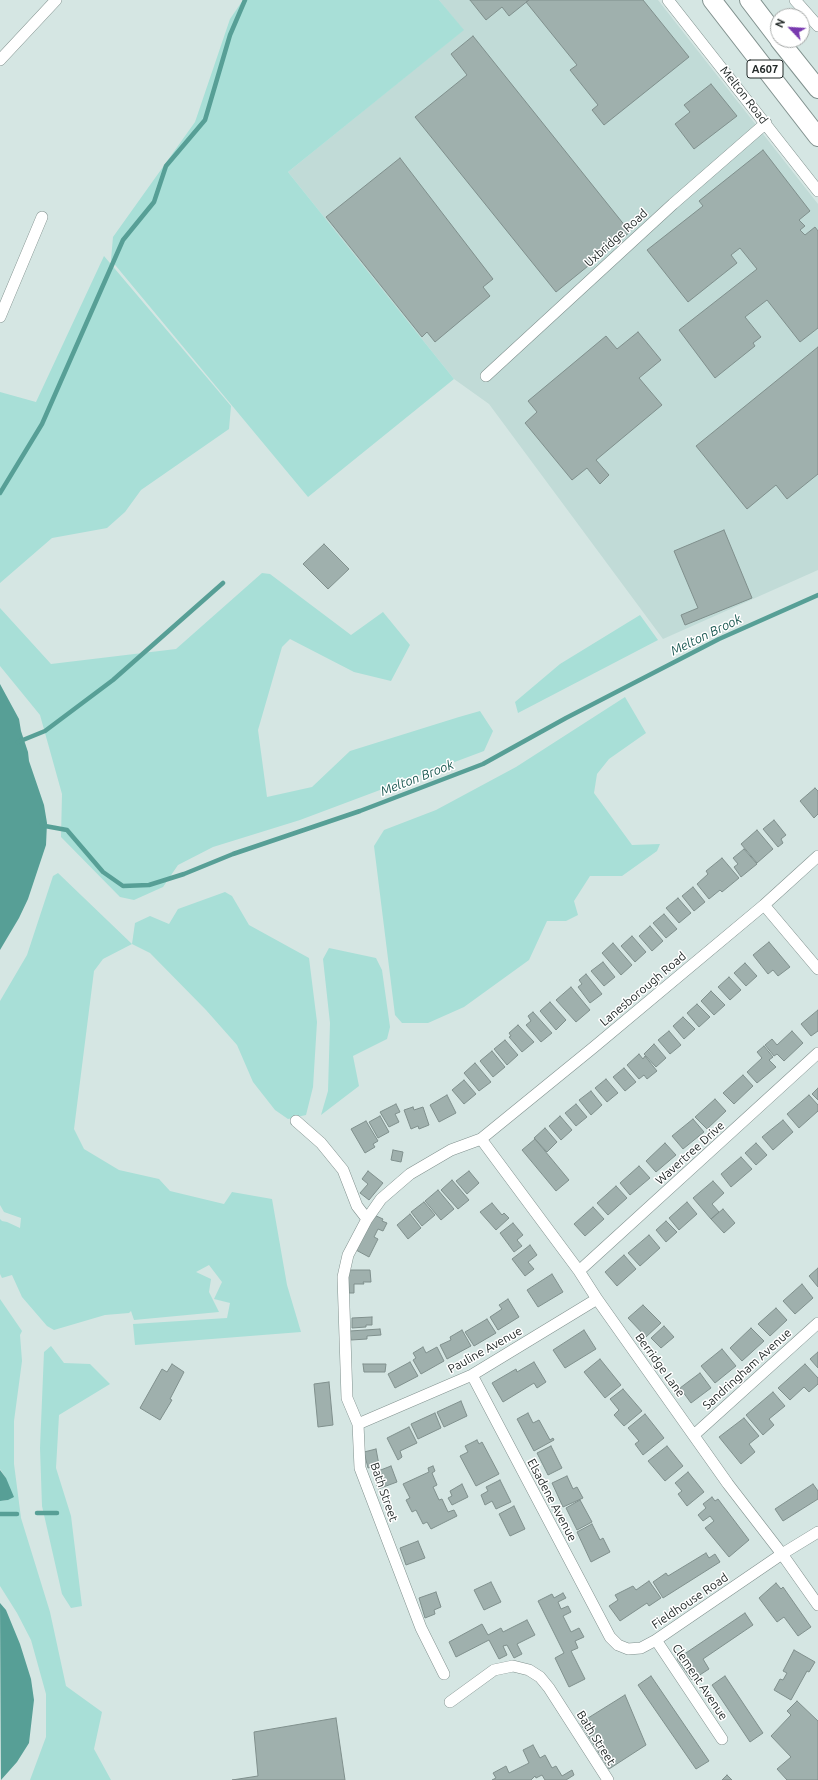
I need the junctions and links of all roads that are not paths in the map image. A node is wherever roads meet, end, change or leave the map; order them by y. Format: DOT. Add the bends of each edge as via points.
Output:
graph roads {
  1 [pos="56,0"];
  2 [pos="668,0"];
  3 [pos="712,0"];
  4 [pos="749,0"];
  5 [pos="795,0"];
  6 [pos="818,26"];
  7 [pos="770,27"];
  8 [pos="786,48"];
  9 [pos="0,60"];
  10 [pos="818,89"];
  11 [pos="766,123"];
  12 [pos="818,137"];
  13 [pos="818,191"];
  14 [pos="42,217"];
  15 [pos="0,317"];
  16 [pos="486,376"];
  17 [pos="818,856"];
  18 [pos="764,905"];
  19 [pos="818,969"];
  20 [pos="818,1053"];
  21 [pos="296,1121"];
  22 [pos="481,1139"];
  23 [pos="367,1219"];
  24 [pos="579,1271"];
  25 [pos="597,1300"];
  26 [pos="818,1323"];
  27 [pos="472,1375"];
  28 [pos="358,1424"];
  29 [pos="694,1434"];
  30 [pos="818,1532"];
  31 [pos="782,1554"];
  32 [pos="818,1605"];
  33 [pos="610,1637"];
  34 [pos="656,1640"];
  35 [pos="444,1674"];
  36 [pos="450,1702"];
  37 [pos="722,1739"];
  38 [pos="608,1780"];
  1 -- 9 [label="street"];
  2 -- 11 [label="street, Melton Road"];
  3 -- 12 [label="main road, A607"];
  4 -- 7 [label="main road, A607"];
  5 -- 6 [label="street"];
  8 -- 10 [label="main road, A607"];
  11 -- 13 [label="street, Melton Road"];
  11 -- 16 [label="street, Uxbridge Road" via="673,204"];
  14 -- 15 [label="street"];
  17 -- 18 [label="street, Lanesborough Road"];
  18 -- 19 [label="street"];
  18 -- 22 [label="street, Lanesborough Road"];
  20 -- 24 [label="street, Wavertree Drive"];
  21 -- 23 [label="street" via="321,1143 343,1170 358,1206"];
  22 -- 23 [label="street, Bath Street" via="451,1150 410,1174 381,1199"];
  22 -- 24 [label="street, Berridge Lane"];
  23 -- 28 [label="street, Bath Street" via="348,1255 343,1277 347,1398"];
  24 -- 25 [label="street, Berridge Lane"];
  25 -- 27 [label="street, Pauline Avenue"];
  25 -- 29 [label="street, Berridge Lane"];
  26 -- 29 [label="street, Sandringham Avenue"];
  27 -- 28 [label="street, Pauline Avenue"];
  27 -- 33 [label="street, Elsadene Avenue"];
  28 -- 35 [label="street, Bath Street" via="360,1468 421,1628"];
  29 -- 31 [label="street, Berridge Lane" via="728,1484"];
  30 -- 31 [label="street, Fieldhouse Road"];
  31 -- 32 [label="street, Berridge Lane"];
  31 -- 34 [label="street, Fieldhouse Road"];
  33 -- 34 [label="street, Fieldhouse Road" via="618,1645 628,1649 641,1648"];
  34 -- 37 [label="street, Clement Avenue"];
  36 -- 38 [label="street, Bath Street" via="494,1670 513,1666 529,1670 540,1677 549,1688"];
}
